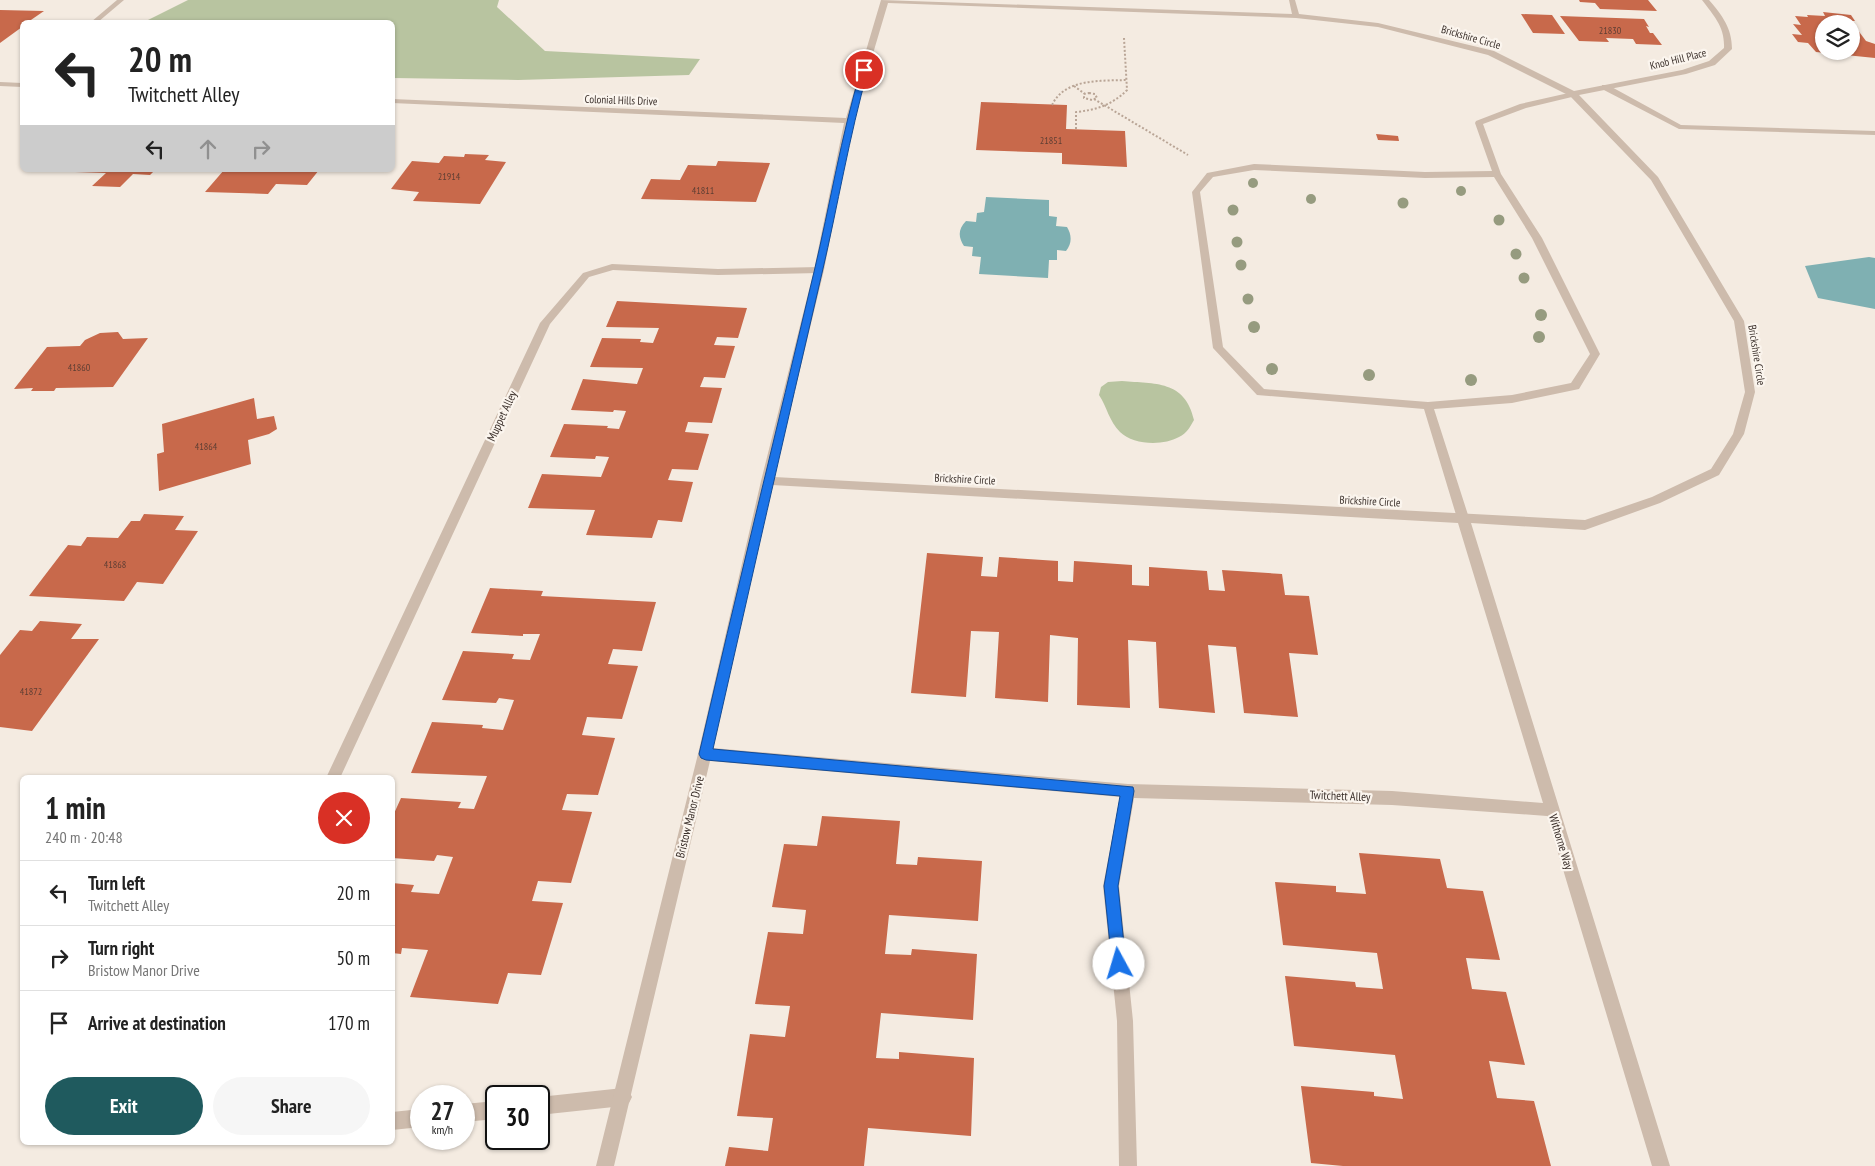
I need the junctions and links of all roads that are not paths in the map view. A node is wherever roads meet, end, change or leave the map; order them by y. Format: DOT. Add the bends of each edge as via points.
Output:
graph roads {
  1 [pos="121,0"];
  2 [pos="1292,0"];
  3 [pos="1705,0"];
  4 [pos="884,1"];
  5 [pos="1296,16"];
  6 [pos="96,20"];
  7 [pos="0,84"];
  8 [pos="20,84"];
  9 [pos="1605,87"];
  10 [pos="1573,94"];
  11 [pos="395,101"];
  12 [pos="849,121"];
  13 [pos="1875,133"];
  14 [pos="1497,174"];
  15 [pos="819,270"];
  16 [pos="1428,406"];
  17 [pos="768,481"];
  18 [pos="1463,518"];
  19 [pos="706,754"];
  20 [pos="334,775"];
  21 [pos="1128,791"];
  22 [pos="1551,810"];
  23 [pos="623,1097"];
  24 [pos="550,1105"];
  25 [pos="410,1119"];
  26 [pos="395,1121"];
  27 [pos="605,1166"];
  28 [pos="1128,1166"];
  29 [pos="1661,1166"];
  1 -- 6 [label="street"];
  2 -- 5 [label="street"];
  3 -- 9 [label="street, Knob Hill Place" via="1729,34 1728,50 1712,63 1683,72"];
  4 -- 5 [label="street, Brickshire Circle"];
  4 -- 12 [label="street, Bristow Manor Drive"];
  5 -- 10 [label="street, Brickshire Circle" via="1378,25 1491,53"];
  7 -- 8 [label="street"];
  9 -- 10 [label="street, Knob Hill Place"];
  9 -- 13 [label="street" via="1679,127"];
  10 -- 14 [label="street, Knob Hill Place" via="1523,106 1479,123"];
  10 -- 18 [label="street, Brickshire Circle" via="1655,179 1739,321 1750,392 1738,434 1714,472 1656,500 1585,525"];
  11 -- 12 [label="street, Colonial Hills Drive"];
  12 -- 15 [label="street, Bristow Manor Drive"];
  14 -- 16 [label="street" via="1537,238 1595,354 1575,386 1512,399"];
  14 -- 16 [label="street" via="1425,176 1254,168 1210,176 1196,192 1218,348 1261,392"];
  15 -- 17 [label="street, Bristow Manor Drive"];
  15 -- 20 [label="street, Muppet Alley" via="718,272 612,267 586,275 545,323"];
  16 -- 18 [label="street, Withorne Way"];
  17 -- 18 [label="street, Brickshire Circle"];
  17 -- 19 [label="street, Bristow Manor Drive"];
  18 -- 22 [label="street, Withorne Way"];
  19 -- 21 [label="street, Twitchett Alley"];
  19 -- 23 [label="street, Bristow Manor Drive"];
  21 -- 22 [label="street, Twitchett Alley" via="1392,798"];
  21 -- 28 [label="street" via="1111,886 1125,1022"];
  22 -- 29 [label="street, Withorne Way"];
  23 -- 24 [label="street"];
  23 -- 27 [label="street, Bristow Manor Drive"];
  25 -- 26 [label="street"];
}
